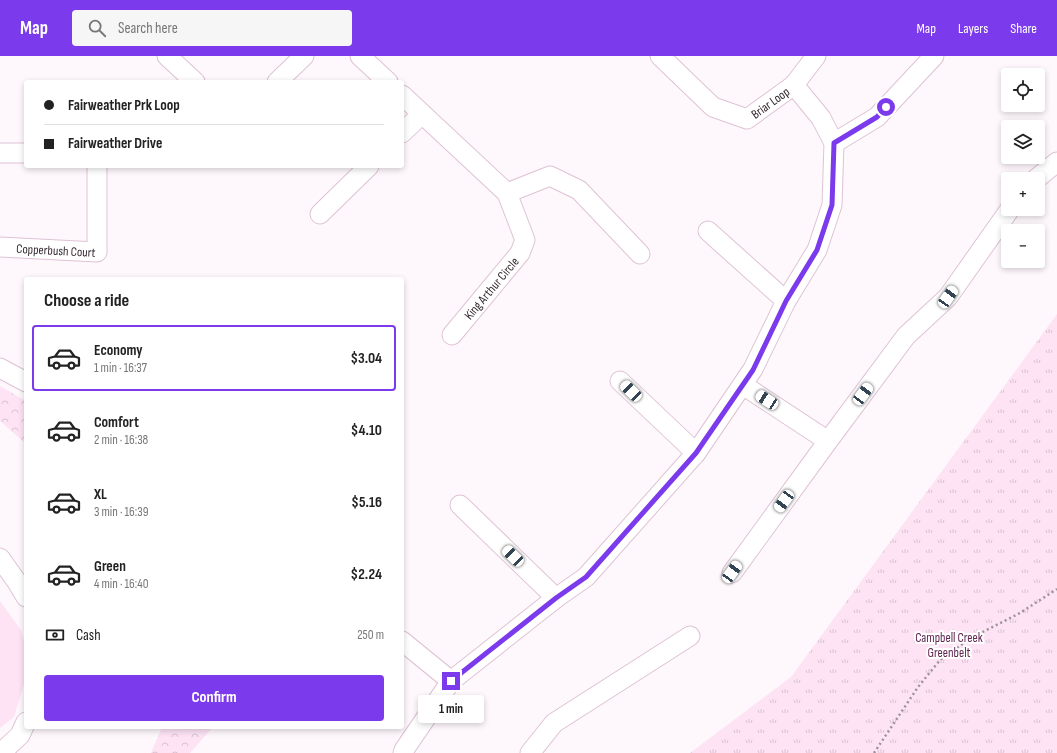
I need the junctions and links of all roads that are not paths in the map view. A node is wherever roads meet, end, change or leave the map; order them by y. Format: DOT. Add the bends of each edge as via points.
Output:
graph roads {
  1 [pos="167,56"];
  2 [pos="304,56"];
  3 [pos="360,56"];
  4 [pos="660,56"];
  5 [pos="816,56"];
  6 [pos="934,56"];
  7 [pos="193,80"];
  8 [pos="279,80"];
  9 [pos="386,80"];
  10 [pos="794,85"];
  11 [pos="404,97"];
  12 [pos="422,114"];
  13 [pos="404,131"];
  14 [pos="834,143"];
  15 [pos="0,153"];
  16 [pos="24,154"];
  17 [pos="1057,162"];
  18 [pos="97,168"];
  19 [pos="367,168"];
  20 [pos="1045,172"];
  21 [pos="507,193"];
  22 [pos="320,214"];
  23 [pos="1005,216"];
  24 [pos="708,231"];
  25 [pos="0,247"];
  26 [pos="640,254"];
  27 [pos="786,301"];
  28 [pos="452,335"];
  29 [pos="0,368"];
  30 [pos="24,381"];
  31 [pos="620,381"];
  32 [pos="743,384"];
  33 [pos="828,441"];
  34 [pos="696,453"];
  35 [pos="460,504"];
  36 [pos="0,558"];
  37 [pos="732,572"];
  38 [pos="24,594"];
  39 [pos="556,598"];
  40 [pos="690,636"];
  41 [pos="404,643"];
  42 [pos="451,681"];
  43 [pos="24,726"];
  44 [pos="0,753"];
  45 [pos="403,753"];
  46 [pos="530,753"];
  1 -- 7 [label="street"];
  2 -- 8 [label="street"];
  3 -- 9 [label="street"];
  4 -- 10 [label="street, Briar Loop" via="713,107 747,119"];
  5 -- 10 [label="street, Briar Loop"];
  6 -- 14 [label="street" via="877,117"];
  10 -- 14 [label="street" via="821,118"];
  11 -- 12 [label="street, King Arthur Circle"];
  12 -- 13 [label="street"];
  12 -- 21 [label="street, King Arthur Circle"];
  14 -- 27 [label="street" via="832,205 817,250"];
  15 -- 16 [label="street"];
  17 -- 20 [label="street"];
  18 -- 25 [label="street, Copperbush Court" via="97,252"];
  19 -- 22 [label="street"];
  21 -- 26 [label="street" via="550,176 580,190"];
  21 -- 28 [label="street, King Arthur Circle" via="526,240 520,253"];
  23 -- 33 [label="street" via="948,297 906,336"];
  24 -- 27 [label="street"];
  27 -- 32 [label="street" via="753,370"];
  29 -- 30 [label="street"];
  31 -- 34 [label="street"];
  32 -- 33 [label="street"];
  32 -- 34 [label="street"];
  33 -- 37 [label="street"];
  34 -- 39 [label="street" via="586,577"];
  35 -- 39 [label="street"];
  36 -- 38 [label="street"];
  39 -- 42 [label="street"];
  40 -- 46 [label="street" via="554,723"];
  41 -- 42 [label="street"];
  42 -- 45 [label="street"];
  43 -- 44 [label="street" via="20,735"];
}
